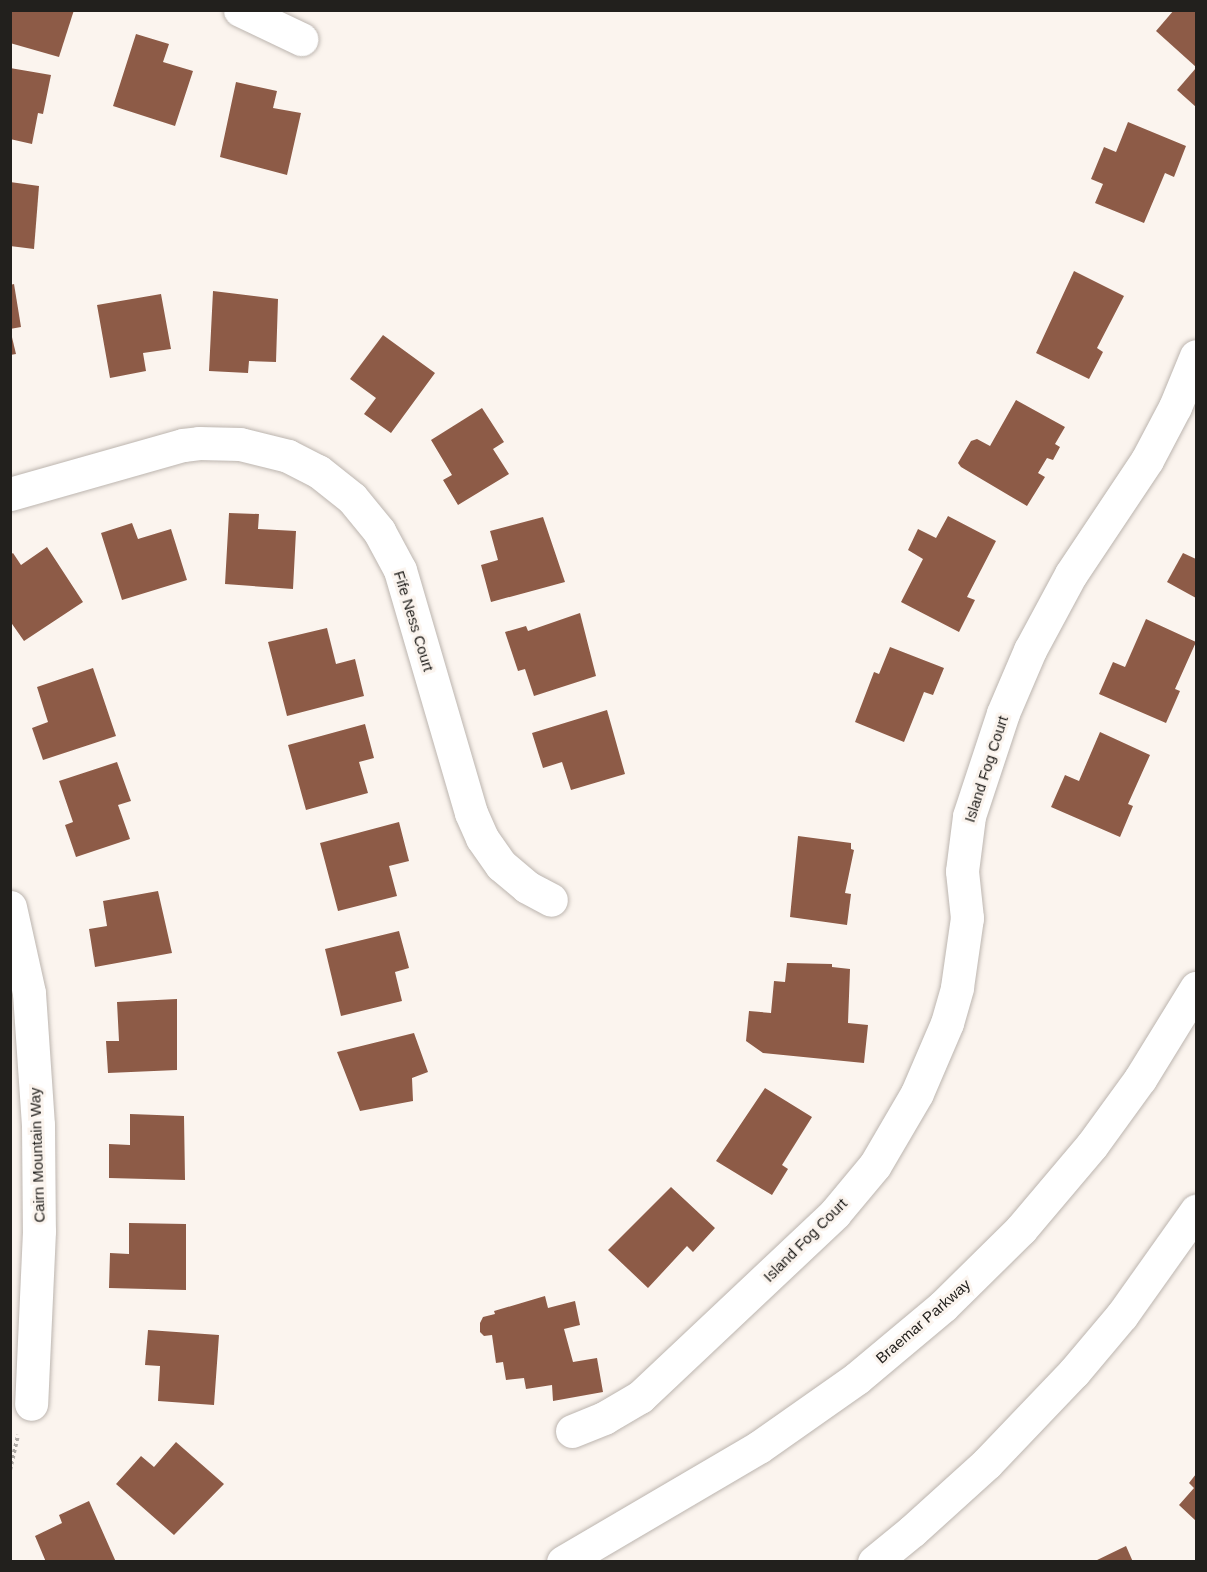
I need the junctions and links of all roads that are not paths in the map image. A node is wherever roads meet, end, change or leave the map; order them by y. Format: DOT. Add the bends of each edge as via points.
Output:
graph roads {
  1 [pos="240,10"];
  2 [pos="301,39"];
  3 [pos="1197,356"];
  4 [pos="10,494"];
  5 [pos="551,900"];
  6 [pos="10,907"];
  7 [pos="1197,988"];
  8 [pos="1197,1211"];
  9 [pos="31,1404"];
  10 [pos="572,1431"];
  11 [pos="563,1562"];
  12 [pos="874,1562"];
  1 -- 2 [label="street"];
  3 -- 10 [label="street, Island Fog Court" via="1147,460 1071,573 1030,650 1003,713 969,816 962,871 967,918 957,987 947,1023 911,1103 875,1165 835,1213 640,1397"];
  4 -- 5 [label="street, Fife Ness Court" via="200,443 240,444 288,456 318,471 352,498 380,531 400,570 471,813 482,838 501,865 527,887"];
  6 -- 9 [label="street, Cairn Mountain Way" via="29,993 38,1125 39,1231"];
  7 -- 11 [label="street, Braemar Parkway" via="1092,1146 1021,1229 943,1306 857,1378 759,1447"];
  8 -- 12 [label="street" via="1122,1315 1074,1372 987,1464"];
}
